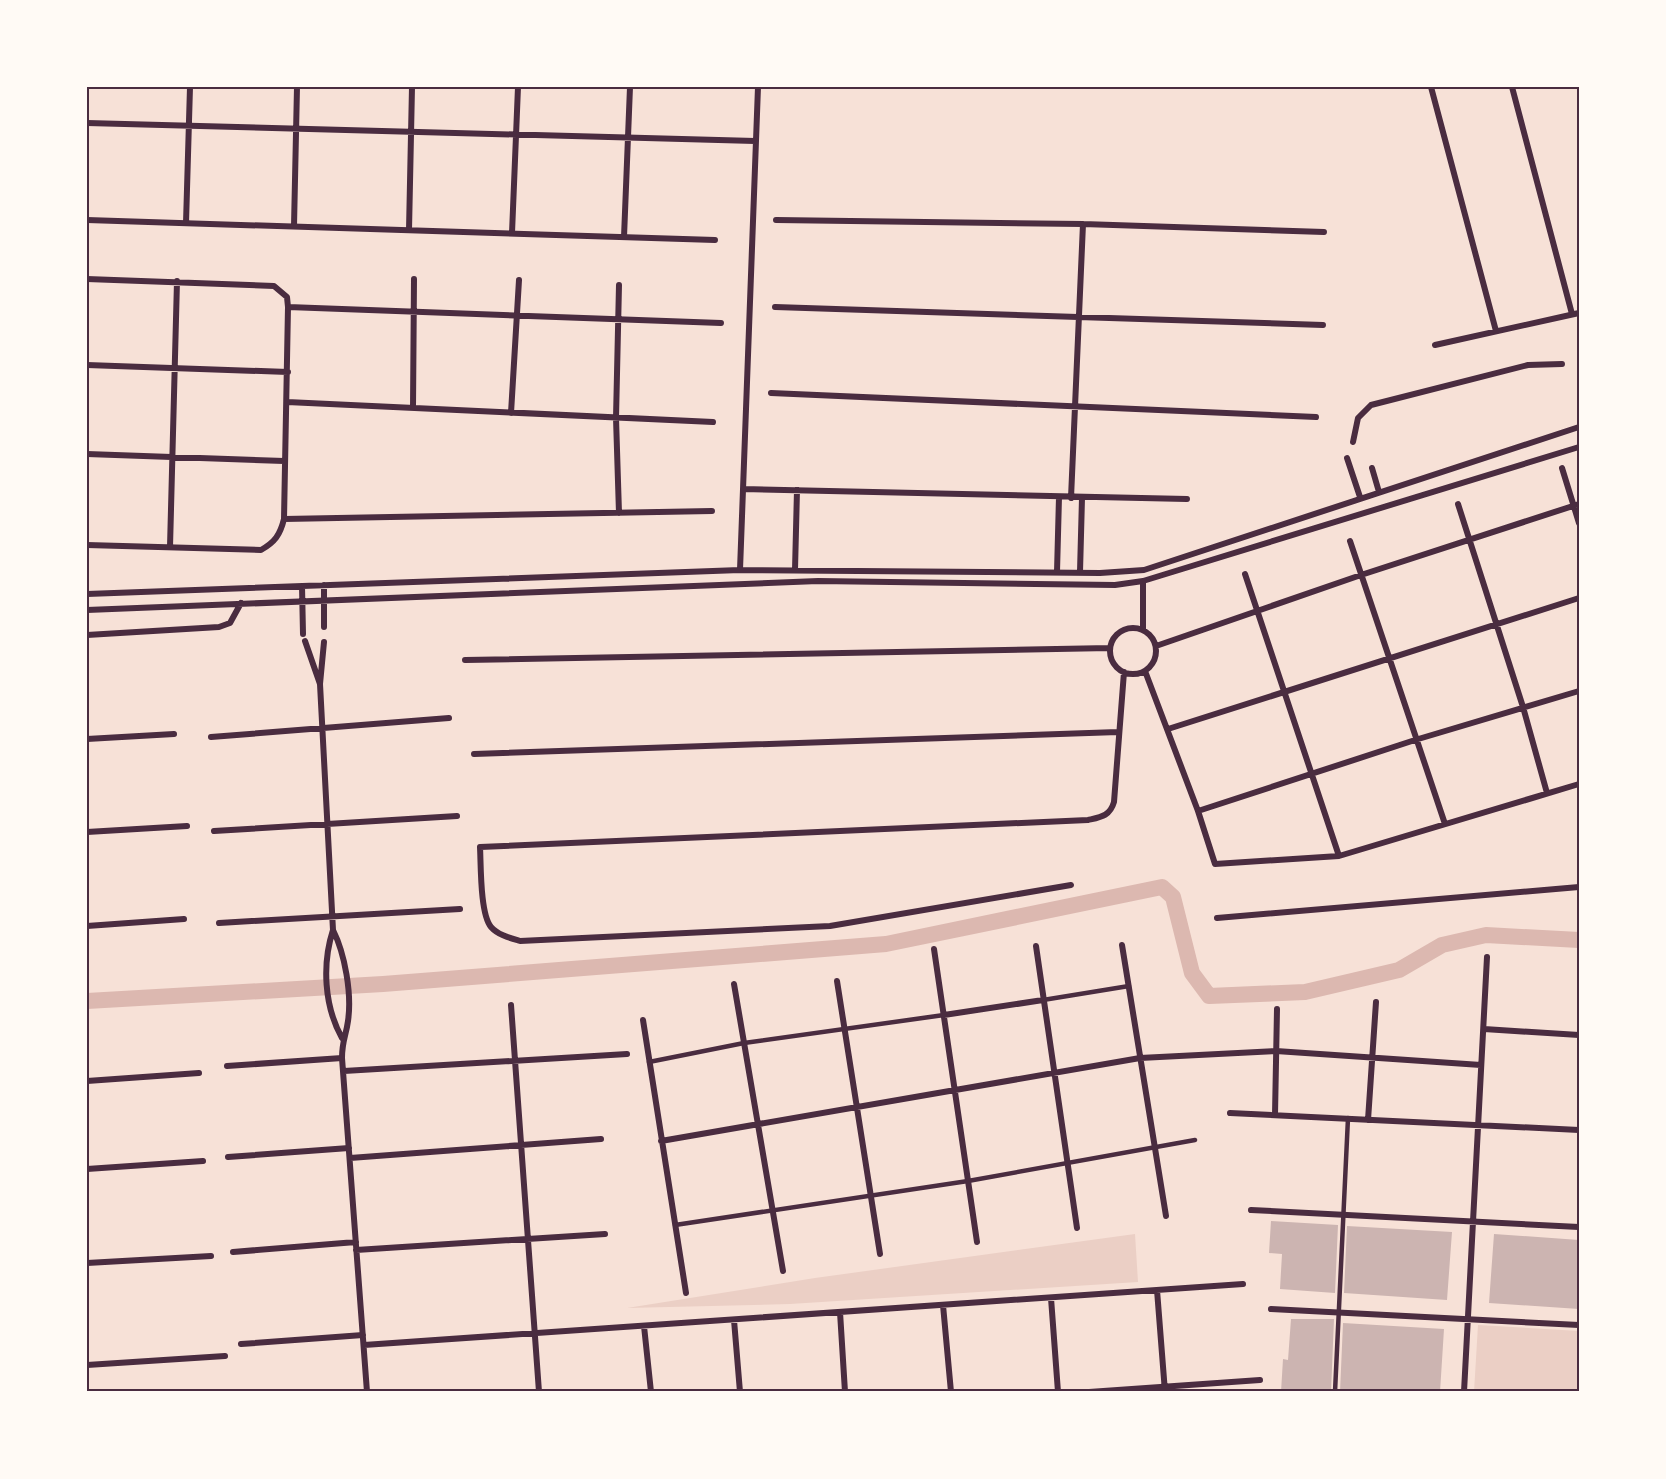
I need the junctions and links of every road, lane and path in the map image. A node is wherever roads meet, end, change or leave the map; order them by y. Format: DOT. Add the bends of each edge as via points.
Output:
graph roads {
  1 [pos="190,87"];
  2 [pos="297,87"];
  3 [pos="412,87"];
  4 [pos="518,87"];
  5 [pos="630,87"];
  6 [pos="758,87"];
  7 [pos="1431,87"];
  8 [pos="1512,87"];
  9 [pos="87,123"];
  10 [pos="189,126"];
  11 [pos="296,129"];
  12 [pos="411,132"];
  13 [pos="516,135"];
  14 [pos="628,138"];
  15 [pos="755,141"];
  16 [pos="87,220"];
  17 [pos="776,220"];
  18 [pos="186,223"];
  19 [pos="1083,224"];
  20 [pos="294,226"];
  21 [pos="409,230"];
  22 [pos="1324,232"];
  23 [pos="512,233"];
  24 [pos="624,237"];
  25 [pos="715,240"];
  26 [pos="87,279"];
  27 [pos="414,279"];
  28 [pos="519,280"];
  29 [pos="177,281"];
  30 [pos="619,285"];
  31 [pos="288,307"];
  32 [pos="775,307"];
  33 [pos="414,312"];
  34 [pos="1576,313"];
  35 [pos="517,315"];
  36 [pos="1079,316"];
  37 [pos="618,319"];
  38 [pos="721,323"];
  39 [pos="1323,325"];
  40 [pos="1496,331"];
  41 [pos="1435,345"];
  42 [pos="1562,364"];
  43 [pos="87,365"];
  44 [pos="175,368"];
  45 [pos="288,372"];
  46 [pos="771,393"];
  47 [pos="287,402"];
  48 [pos="413,408"];
  49 [pos="1075,408"];
  50 [pos="511,413"];
  51 [pos="1316,417"];
  52 [pos="616,418"];
  53 [pos="713,422"];
  54 [pos="1579,427"];
  55 [pos="1353,442"];
  56 [pos="1579,447"];
  57 [pos="87,454"];
  58 [pos="172,457"];
  59 [pos="1347,458"];
  60 [pos="284,461"];
  61 [pos="1372,468"];
  62 [pos="1562,468"];
  63 [pos="743,489"];
  64 [pos="797,490"];
  65 [pos="1379,492"];
  66 [pos="1059,497"];
  67 [pos="1360,497"];
  68 [pos="1071,498"];
  69 [pos="1082,498"];
  70 [pos="1187,499"];
  71 [pos="1458,504"];
  72 [pos="1576,505"];
  73 [pos="712,511"];
  74 [pos="619,513"];
  75 [pos="284,519"];
  76 [pos="1579,523"];
  77 [pos="1470,540"];
  78 [pos="1350,541"];
  79 [pos="87,545"];
  80 [pos="170,548"];
  81 [pos="740,570"];
  82 [pos="795,570"];
  83 [pos="1057,572"];
  84 [pos="1080,572"];
  85 [pos="1245,574"];
  86 [pos="1361,575"];
  87 [pos="1143,581"];
  88 [pos="324,585"];
  89 [pos="302,586"];
  90 [pos="87,594"];
  91 [pos="1579,598"];
  92 [pos="324,600"];
  93 [pos="302,602"];
  94 [pos="241,603"];
  95 [pos="1259,609"];
  96 [pos="87,610"];
  97 [pos="1498,625"];
  98 [pos="324,627"];
  99 [pos="1143,630"];
  100 [pos="87,635"];
  101 [pos="324,642"];
  102 [pos="1156,646"];
  103 [pos="1110,648"];
  104 [pos="1388,658"];
  105 [pos="465,660"];
  106 [pos="1145,671"];
  107 [pos="1124,672"];
  108 [pos="320,684"];
  109 [pos="1284,691"];
  110 [pos="1579,691"];
  111 [pos="1523,707"];
  112 [pos="449,718"];
  113 [pos="324,726"];
  114 [pos="1168,729"];
  115 [pos="1118,732"];
  116 [pos="174,734"];
  117 [pos="211,737"];
  118 [pos="87,739"];
  119 [pos="1415,740"];
  120 [pos="474,754"];
  121 [pos="1314,773"];
  122 [pos="1579,784"];
  123 [pos="1548,793"];
  124 [pos="1198,811"];
  125 [pos="456,816"];
  126 [pos="329,824"];
  127 [pos="1445,825"];
  128 [pos="186,826"];
  129 [pos="214,831"];
  130 [pos="87,832"];
  131 [pos="1339,856"];
  132 [pos="1071,885"];
  133 [pos="1579,887"];
  134 [pos="460,909"];
  135 [pos="333,916"];
  136 [pos="1217,918"];
  137 [pos="184,919"];
  138 [pos="219,923"];
  139 [pos="87,926"];
  140 [pos="333,930"];
  141 [pos="1122,945"];
  142 [pos="1036,946"];
  143 [pos="934,949"];
  144 [pos="1487,957"];
  145 [pos="837,981"];
  146 [pos="734,984"];
  147 [pos="1129,986"];
  148 [pos="1043,1000"];
  149 [pos="1376,1002"];
  150 [pos="512,1005"];
  151 [pos="1277,1009"];
  152 [pos="944,1015"];
  153 [pos="643,1020"];
  154 [pos="844,1029"];
  155 [pos="1484,1029"];
  156 [pos="1579,1035"];
  157 [pos="342,1038"];
  158 [pos="744,1043"];
  159 [pos="1276,1051"];
  160 [pos="627,1054"];
  161 [pos="1372,1057"];
  162 [pos="342,1058"];
  163 [pos="1140,1058"];
  164 [pos="516,1061"];
  165 [pos="649,1062"];
  166 [pos="1481,1065"];
  167 [pos="227,1066"];
  168 [pos="344,1071"];
  169 [pos="1053,1072"];
  170 [pos="199,1073"];
  171 [pos="87,1081"];
  172 [pos="955,1090"];
  173 [pos="856,1108"];
  174 [pos="1230,1113"];
  175 [pos="1275,1115"];
  176 [pos="1348,1118"];
  177 [pos="1368,1120"];
  178 [pos="758,1123"];
  179 [pos="1479,1125"];
  180 [pos="1579,1130"];
  181 [pos="601,1140"];
  182 [pos="1195,1140"];
  183 [pos="661,1141"];
  184 [pos="521,1145"];
  185 [pos="349,1148"];
  186 [pos="1155,1149"];
  187 [pos="228,1157"];
  188 [pos="350,1158"];
  189 [pos="203,1161"];
  190 [pos="1067,1164"];
  191 [pos="87,1169"];
  192 [pos="968,1181"];
  193 [pos="870,1194"];
  194 [pos="772,1209"];
  195 [pos="1251,1210"];
  196 [pos="1344,1215"];
  197 [pos="1166,1216"];
  198 [pos="1473,1221"];
  199 [pos="675,1225"];
  200 [pos="1579,1227"];
  201 [pos="1077,1228"];
  202 [pos="605,1234"];
  203 [pos="528,1239"];
  204 [pos="356,1242"];
  205 [pos="977,1242"];
  206 [pos="356,1250"];
  207 [pos="233,1252"];
  208 [pos="880,1254"];
  209 [pos="211,1256"];
  210 [pos="87,1263"];
  211 [pos="783,1271"];
  212 [pos="1243,1284"];
  213 [pos="1157,1290"];
  214 [pos="686,1293"];
  215 [pos="1051,1298"];
  216 [pos="943,1305"];
  217 [pos="1271,1309"];
  218 [pos="840,1312"];
  219 [pos="1339,1313"];
  220 [pos="1468,1319"];
  221 [pos="734,1320"];
  222 [pos="1579,1325"];
  223 [pos="644,1326"];
  224 [pos="535,1333"];
  225 [pos="363,1335"];
  226 [pos="241,1344"];
  227 [pos="364,1345"];
  228 [pos="225,1356"];
  229 [pos="87,1365"];
  230 [pos="1260,1380"];
  231 [pos="1164,1389"];
  232 [pos="367,1392"];
  233 [pos="539,1392"];
  234 [pos="651,1392"];
  235 [pos="740,1392"];
  236 [pos="845,1392"];
  237 [pos="951,1392"];
  238 [pos="1058,1392"];
  239 [pos="1089,1392"];
  240 [pos="1335,1392"];
  241 [pos="1464,1392"];
  1 -- 10 [label="street"];
  2 -- 11 [label="street"];
  3 -- 12 [label="street"];
  4 -- 13 [label="street"];
  5 -- 14 [label="street"];
  6 -- 15 [label="street"];
  7 -- 40 [label="street"];
  8 -- 34 [label="street"];
  9 -- 10 [label="street"];
  10 -- 11 [label="street"];
  10 -- 18 [label="street"];
  11 -- 12 [label="street"];
  11 -- 20 [label="street"];
  12 -- 13 [label="street"];
  12 -- 21 [label="street"];
  13 -- 14 [label="street"];
  13 -- 23 [label="street"];
  14 -- 15 [label="street"];
  14 -- 24 [label="street"];
  15 -- 63 [label="street"];
  16 -- 18 [label="street"];
  17 -- 19 [label="street"];
  18 -- 20 [label="street"];
  19 -- 22 [label="street"];
  19 -- 36 [label="street"];
  20 -- 21 [label="street"];
  21 -- 23 [label="street"];
  23 -- 24 [label="street"];
  24 -- 25 [label="street"];
  26 -- 29 [label="street"];
  27 -- 33 [label="street"];
  28 -- 35 [label="street"];
  29 -- 31 [label="street" via="274,286 287,297"];
  29 -- 44 [label="street"];
  30 -- 37 [label="street"];
  31 -- 33 [label="street"];
  31 -- 45 [label="street"];
  32 -- 36 [label="street"];
  33 -- 35 [label="street"];
  33 -- 48 [label="street"];
  34 -- 40 [label="street"];
  35 -- 37 [label="street"];
  35 -- 50 [label="street"];
  36 -- 39 [label="street"];
  36 -- 49 [label="street"];
  37 -- 38 [label="street"];
  37 -- 52 [label="street"];
  40 -- 41 [label="street"];
  42 -- 55 [label="street" via="1528,365 1371,405 1358,418"];
  43 -- 44 [label="street"];
  44 -- 45 [label="street"];
  44 -- 58 [label="street"];
  45 -- 47 [label="street"];
  46 -- 49 [label="street"];
  47 -- 48 [label="street"];
  47 -- 60 [label="street"];
  48 -- 50 [label="street"];
  49 -- 51 [label="street"];
  49 -- 68 [label="street"];
  50 -- 52 [label="street"];
  52 -- 53 [label="street"];
  52 -- 74 [label="street"];
  54 -- 65 [label="street"];
  56 -- 87 [label="street"];
  57 -- 58 [label="street"];
  58 -- 60 [label="street"];
  58 -- 80 [label="street"];
  59 -- 67 [label="street"];
  60 -- 75 [label="street"];
  61 -- 65 [label="street"];
  62 -- 72 [label="street"];
  63 -- 64 [label="street"];
  63 -- 81 [label="street"];
  64 -- 66 [label="street"];
  64 -- 82 [label="street"];
  65 -- 67 [label="street"];
  66 -- 68 [label="street"];
  66 -- 83 [label="street"];
  67 -- 84 [label="street" via="1144,570"];
  68 -- 69 [label="street"];
  69 -- 70 [label="street"];
  69 -- 84 [label="street"];
  71 -- 77 [label="street"];
  72 -- 76 [label="street"];
  72 -- 77 [label="street"];
  73 -- 74 [label="street"];
  74 -- 75 [label="street"];
  75 -- 80 [label="street" via="277,538 261,550"];
  77 -- 86 [label="street"];
  77 -- 97 [label="street"];
  78 -- 86 [label="street"];
  79 -- 80 [label="street"];
  81 -- 82 [label="street"];
  81 -- 88 [label="street"];
  82 -- 83 [label="street"];
  83 -- 84 [label="street"];
  85 -- 95 [label="street"];
  86 -- 95 [label="street"];
  86 -- 104 [label="street"];
  87 -- 92 [label="street" via="1115,585 818,581"];
  87 -- 99 [label="street"];
  88 -- 89 [label="street"];
  88 -- 92 [label="street"];
  89 -- 90 [label="street"];
  89 -- 93 [label="street"];
  91 -- 97 [label="street"];
  92 -- 93 [label="street"];
  92 -- 98 [label="street"];
  93 -- 94 [label="street"];
  93 -- 108 [label="street" via="304,637"];
  94 -- 96 [label="street"];
  94 -- 100 [label="street" via="230,623 219,627"];
  95 -- 102 [label="street"];
  95 -- 109 [label="street"];
  97 -- 104 [label="street"];
  97 -- 111 [label="street"];
  99 -- 102 [label="street"];
  99 -- 103 [label="street" via="1122,631"];
  101 -- 108 [label="street"];
  102 -- 106 [label="street" via="1154,661"];
  103 -- 105 [label="street"];
  103 -- 107 [label="street" via="1113,662"];
  104 -- 109 [label="street"];
  104 -- 119 [label="street"];
  106 -- 107 [label="street"];
  106 -- 114 [label="street"];
  107 -- 115 [label="street"];
  108 -- 113 [label="street"];
  109 -- 114 [label="street"];
  109 -- 121 [label="street"];
  110 -- 111 [label="street"];
  111 -- 119 [label="street"];
  111 -- 123 [label="street"];
  112 -- 113 [label="street"];
  113 -- 117 [label="street"];
  113 -- 126 [label="street"];
  114 -- 124 [label="street"];
  115 -- 120 [label="street"];
  115 -- 132 [label="street" via="1112,810 1104,817 1088,820 480,847 489,926 520,941 830,926"];
  116 -- 118 [label="street"];
  119 -- 121 [label="street"];
  119 -- 127 [label="street"];
  121 -- 124 [label="street"];
  121 -- 131 [label="street"];
  122 -- 123 [label="street"];
  123 -- 127 [label="street"];
  124 -- 131 [label="street" via="1215,864"];
  125 -- 126 [label="street"];
  126 -- 129 [label="street"];
  126 -- 135 [label="street"];
  127 -- 131 [label="street"];
  128 -- 130 [label="street"];
  133 -- 136 [label="street"];
  134 -- 135 [label="street"];
  135 -- 138 [label="street"];
  135 -- 140 [label="street"];
  137 -- 139 [label="street"];
  140 -- 157 [label="street" via="345,963 348,1022"];
  140 -- 157 [label="street" via="326,963 329,1008"];
  141 -- 147 [label="street"];
  142 -- 148 [label="street"];
  143 -- 152 [label="street"];
  144 -- 155 [label="street"];
  145 -- 154 [label="street"];
  146 -- 158 [label="street"];
  147 -- 148 [label="lane"];
  147 -- 163 [label="street"];
  148 -- 152 [label="street"];
  148 -- 169 [label="street"];
  149 -- 161 [label="street"];
  150 -- 164 [label="street"];
  151 -- 159 [label="street"];
  152 -- 154 [label="lane"];
  152 -- 172 [label="street"];
  153 -- 165 [label="street"];
  154 -- 158 [label="lane"];
  154 -- 173 [label="street"];
  155 -- 156 [label="street"];
  155 -- 166 [label="street"];
  157 -- 162 [label="street"];
  158 -- 165 [label="lane"];
  158 -- 178 [label="street"];
  159 -- 161 [label="street"];
  159 -- 163 [label="street"];
  159 -- 175 [label="street"];
  160 -- 164 [label="street"];
  161 -- 166 [label="street"];
  161 -- 177 [label="street"];
  162 -- 167 [label="street"];
  162 -- 168 [label="street"];
  163 -- 169 [label="street"];
  163 -- 186 [label="street"];
  164 -- 168 [label="street"];
  164 -- 184 [label="street"];
  165 -- 183 [label="street"];
  166 -- 179 [label="street"];
  168 -- 185 [label="street"];
  169 -- 172 [label="street"];
  169 -- 190 [label="street"];
  170 -- 171 [label="street"];
  172 -- 173 [label="street"];
  172 -- 192 [label="street"];
  173 -- 178 [label="street"];
  173 -- 193 [label="street"];
  174 -- 175 [label="street"];
  175 -- 176 [label="street"];
  176 -- 177 [label="street"];
  176 -- 196 [label="lane"];
  177 -- 179 [label="street"];
  178 -- 183 [label="street"];
  178 -- 194 [label="street"];
  179 -- 180 [label="street"];
  179 -- 198 [label="street"];
  181 -- 184 [label="street"];
  182 -- 186 [label="lane"];
  183 -- 199 [label="street"];
  184 -- 188 [label="street"];
  184 -- 203 [label="street"];
  185 -- 187 [label="street"];
  185 -- 188 [label="street"];
  186 -- 190 [label="lane"];
  186 -- 197 [label="street"];
  188 -- 204 [label="street"];
  189 -- 191 [label="street"];
  190 -- 192 [label="lane"];
  190 -- 201 [label="street"];
  192 -- 193 [label="lane"];
  192 -- 205 [label="street"];
  193 -- 194 [label="lane"];
  193 -- 208 [label="street"];
  194 -- 199 [label="lane"];
  194 -- 211 [label="street"];
  195 -- 196 [label="street"];
  196 -- 198 [label="street"];
  196 -- 219 [label="lane"];
  198 -- 200 [label="street"];
  198 -- 220 [label="street"];
  199 -- 214 [label="street"];
  202 -- 203 [label="street"];
  203 -- 206 [label="street"];
  203 -- 224 [label="street"];
  204 -- 206 [label="street"];
  204 -- 207 [label="street"];
  206 -- 225 [label="street"];
  209 -- 210 [label="street"];
  212 -- 213 [label="street"];
  213 -- 215 [label="street"];
  213 -- 231 [label="street"];
  215 -- 216 [label="street"];
  215 -- 238 [label="street"];
  216 -- 218 [label="street"];
  216 -- 237 [label="street"];
  217 -- 219 [label="street"];
  218 -- 221 [label="street"];
  218 -- 236 [label="street"];
  219 -- 220 [label="street"];
  219 -- 240 [label="lane"];
  220 -- 222 [label="street"];
  220 -- 241 [label="street"];
  221 -- 223 [label="street"];
  221 -- 235 [label="street"];
  223 -- 224 [label="street"];
  223 -- 234 [label="street"];
  224 -- 227 [label="street"];
  224 -- 233 [label="street"];
  225 -- 226 [label="street"];
  225 -- 227 [label="street"];
  227 -- 232 [label="street"];
  228 -- 229 [label="street"];
  230 -- 231 [label="street"];
  231 -- 239 [label="street"];
}
